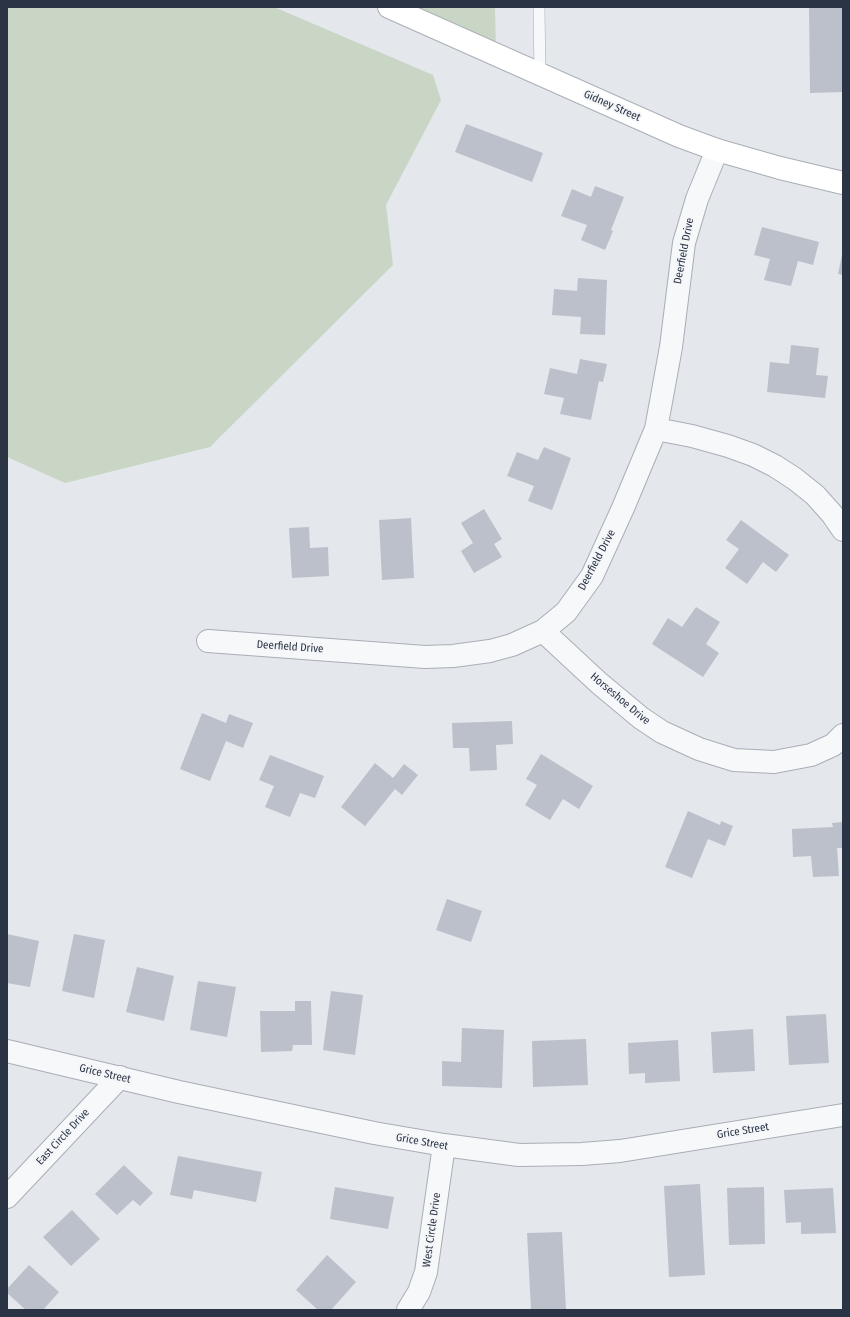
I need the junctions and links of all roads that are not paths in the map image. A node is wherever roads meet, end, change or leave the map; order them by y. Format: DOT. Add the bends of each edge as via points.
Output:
graph roads {
  1 [pos="389,7"];
  2 [pos="539,7"];
  3 [pos="540,74"];
  4 [pos="717,150"];
  5 [pos="843,183"];
  6 [pos="656,429"];
  7 [pos="843,530"];
  8 [pos="543,631"];
  9 [pos="208,641"];
  10 [pos="843,735"];
  11 [pos="7,1051"];
  12 [pos="120,1078"];
  13 [pos="843,1115"];
  14 [pos="444,1145"];
  15 [pos="7,1197"];
  16 [pos="408,1310"];
  1 -- 3 [label="street, Gidney Street"];
  2 -- 3 [label="lane"];
  3 -- 4 [label="street, Gidney Street" via="679,136"];
  4 -- 5 [label="street, Gidney Street"];
  4 -- 6 [label="street, Deerfield Drive" via="696,198 684,243 672,347"];
  6 -- 7 [label="street" via="728,446 775,466 815,495"];
  6 -- 8 [label="street, Deerfield Drive" via="624,508 592,576 566,612"];
  8 -- 9 [label="street, Deerfield Drive" via="512,645 490,651 425,657"];
  8 -- 10 [label="street, Horseshoe Drive" via="641,718 662,732 699,749 734,760 774,762 811,755 833,745"];
  11 -- 12 [label="street, Grice Street"];
  12 -- 14 [label="street, Grice Street" via="374,1133"];
  12 -- 15 [label="street, East Circle Drive"];
  13 -- 14 [label="street, Grice Street" via="620,1151 582,1154 519,1155"];
  14 -- 16 [label="street, West Circle Drive" via="426,1272 419,1292"];
}
